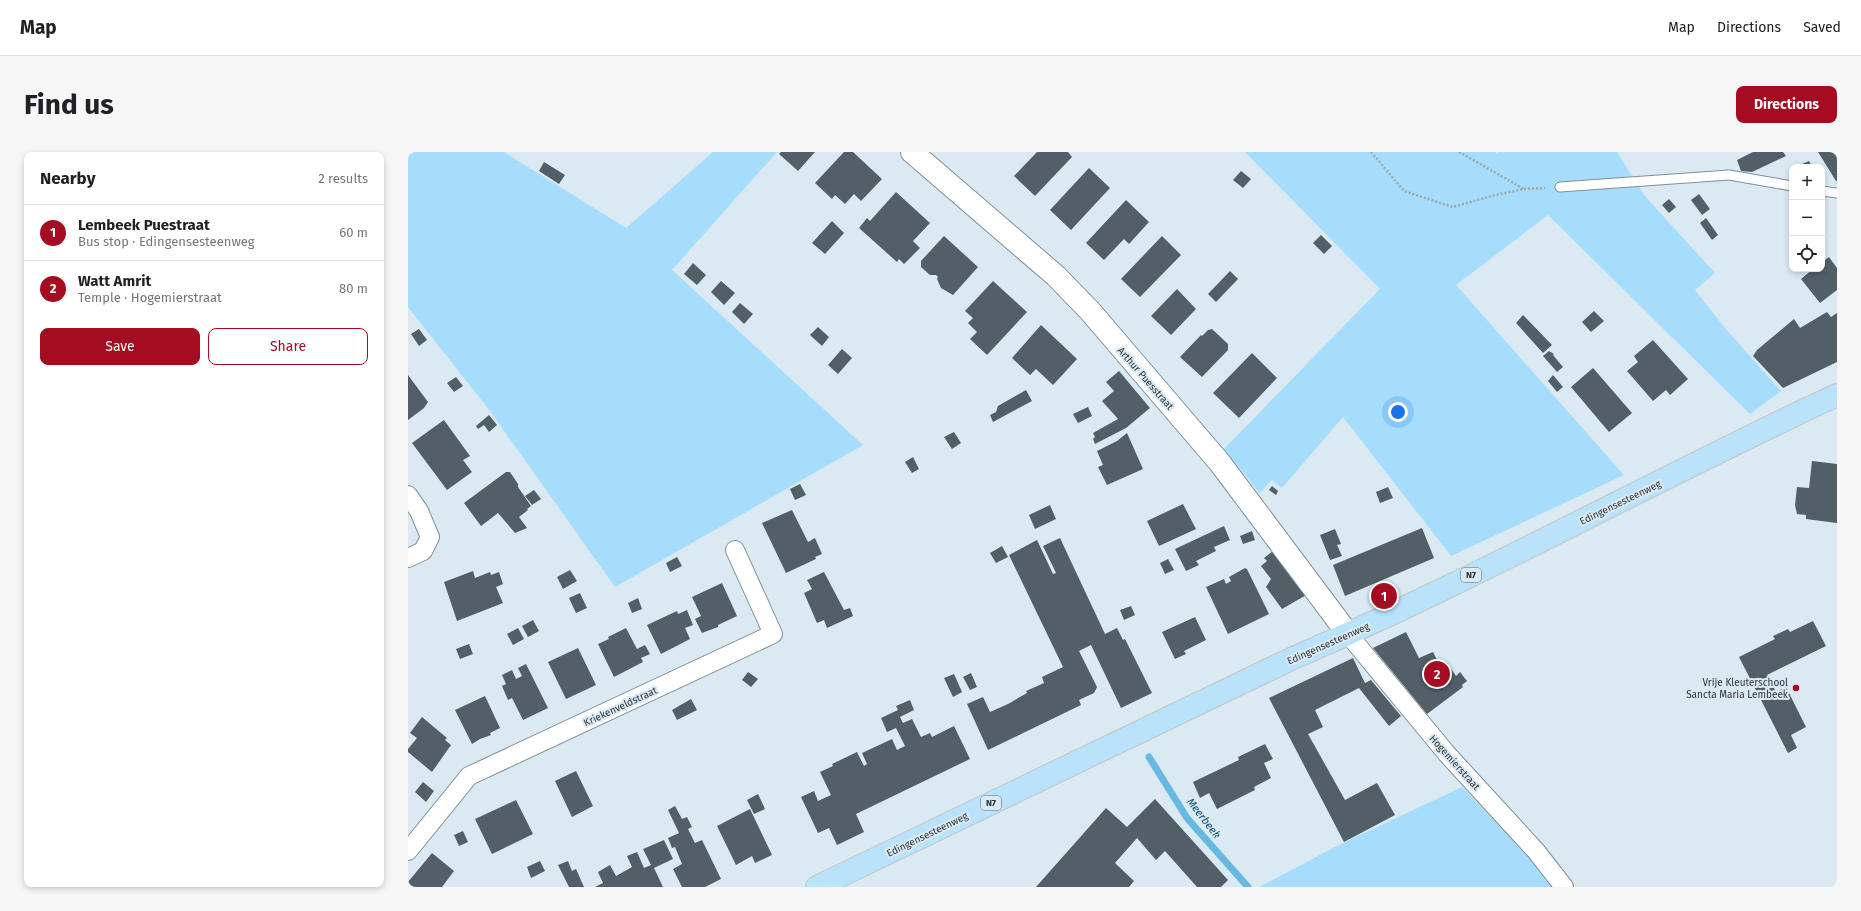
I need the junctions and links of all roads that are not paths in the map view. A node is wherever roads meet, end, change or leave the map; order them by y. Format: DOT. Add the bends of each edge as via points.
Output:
graph roads {
  1 [pos="912,152"];
  2 [pos="1789,185"];
  3 [pos="1560,187"];
  4 [pos="1825,191"];
  5 [pos="1837,193"];
  6 [pos="1837,395"];
  7 [pos="408,495"];
  8 [pos="735,550"];
  9 [pos="408,558"];
  10 [pos="1348,634"];
  11 [pos="408,851"];
  12 [pos="817,887"];
  13 [pos="1564,887"];
  1 -- 10 [label="street, Arthur Puesstraat" via="1056,276 1090,312 1220,463"];
  2 -- 3 [label="lane" via="1729,175"];
  4 -- 5 [label="lane"];
  6 -- 10 [label="main road, Edingensesteenweg / N7"];
  7 -- 9 [label="street" via="419,511 430,537 423,551"];
  8 -- 11 [label="street, Kriekenveldstraat" via="773,634 469,776"];
  10 -- 12 [label="main road, Edingensesteenweg / N7"];
  10 -- 13 [label="street, Hogemierstraat" via="1447,754 1536,850"];
}
